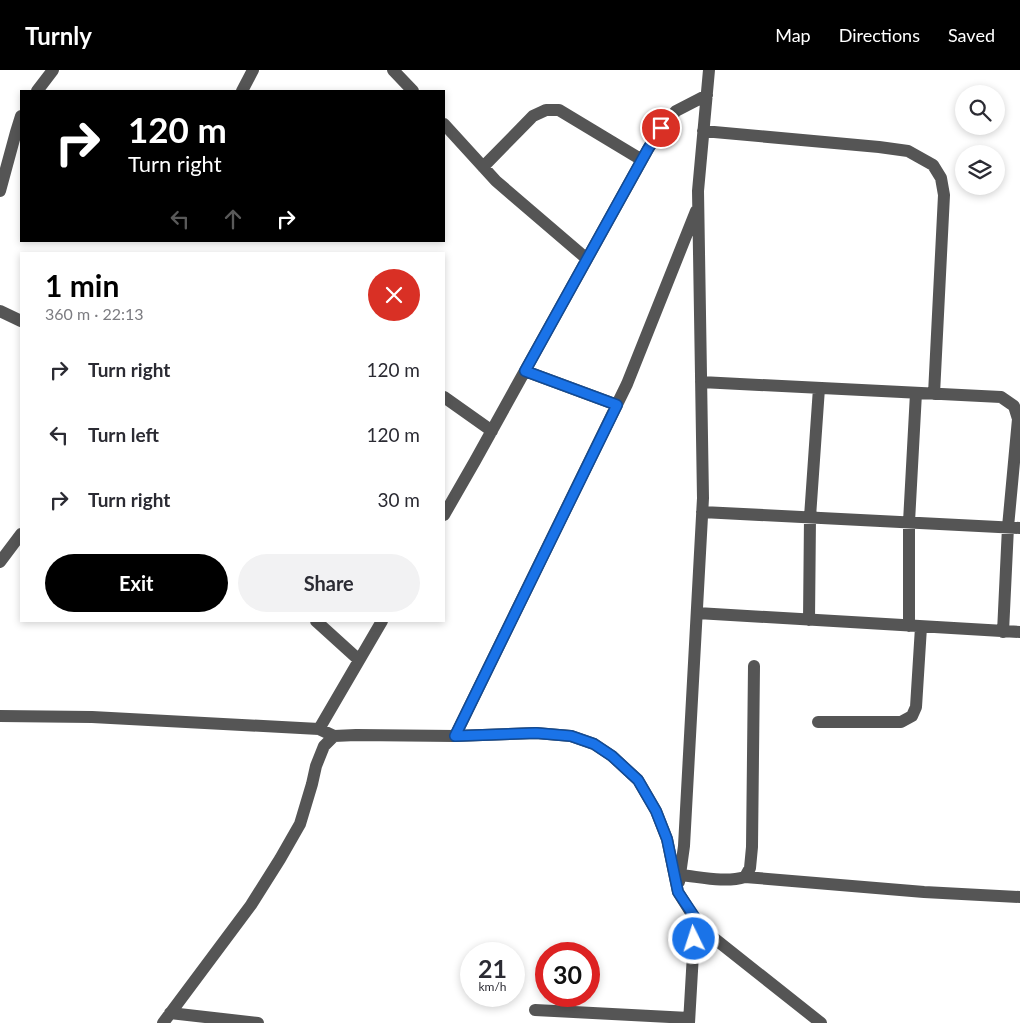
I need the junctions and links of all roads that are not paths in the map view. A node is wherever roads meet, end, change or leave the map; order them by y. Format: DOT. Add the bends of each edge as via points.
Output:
graph roads {
  1 [pos="54,70"];
  2 [pos="253,70"];
  3 [pos="393,70"];
  4 [pos="709,70"];
  5 [pos="38,90"];
  6 [pos="243,90"];
  7 [pos="412,90"];
  8 [pos="706,95"];
  9 [pos="20,119"];
  10 [pos="445,125"];
  11 [pos="703,131"];
  12 [pos="642,160"];
  13 [pos="483,167"];
  14 [pos="0,191"];
  15 [pos="698,206"];
  16 [pos="587,259"];
  17 [pos="0,311"];
  18 [pos="20,321"];
  19 [pos="525,371"];
  20 [pos="700,382"];
  21 [pos="818,388"];
  22 [pos="916,393"];
  23 [pos="934,394"];
  24 [pos="445,398"];
  25 [pos="617,405"];
  26 [pos="492,431"];
  27 [pos="702,512"];
  28 [pos="445,513"];
  29 [pos="810,517"];
  30 [pos="908,522"];
  31 [pos="1014,527"];
  32 [pos="20,535"];
  33 [pos="0,562"];
  34 [pos="697,613"];
  35 [pos="809,620"];
  36 [pos="317,622"];
  37 [pos="381,622"];
  38 [pos="915,627"];
  39 [pos="1004,632"];
  40 [pos="1020,632"];
  41 [pos="359,660"];
  42 [pos="754,666"];
  43 [pos="0,716"];
  44 [pos="818,722"];
  45 [pos="319,729"];
  46 [pos="334,736"];
  47 [pos="455,736"];
  48 [pos="681,874"];
  49 [pos="745,877"];
  50 [pos="678,892"];
  51 [pos="1020,897"];
  52 [pos="696,919"];
  53 [pos="535,1010"];
  54 [pos="167,1018"];
  55 [pos="689,1020"];
  56 [pos="258,1023"];
  57 [pos="821,1023"];
  1 -- 5 [label="street"];
  2 -- 6 [label="street"];
  3 -- 7 [label="street"];
  4 -- 8 [label="street"];
  8 -- 11 [label="street"];
  8 -- 12 [label="street" via="676,110"];
  9 -- 14 [label="street"];
  10 -- 13 [label="street"];
  11 -- 15 [label="street"];
  11 -- 23 [label="street" via="879,147 908,152 933,165 941,178 944,195"];
  12 -- 13 [label="street" via="559,110 546,110 533,116"];
  12 -- 16 [label="street"];
  13 -- 16 [label="street"];
  15 -- 20 [label="street"];
  15 -- 25 [label="street"];
  16 -- 19 [label="street"];
  17 -- 18 [label="street"];
  19 -- 25 [label="street"];
  19 -- 26 [label="street"];
  20 -- 21 [label="street"];
  20 -- 27 [label="street"];
  21 -- 22 [label="street"];
  21 -- 29 [label="street"];
  22 -- 23 [label="street"];
  22 -- 30 [label="street"];
  23 -- 31 [label="street" via="1001,397 1014,406 1018,419"];
  24 -- 26 [label="street"];
  25 -- 47 [label="street"];
  26 -- 28 [label="street"];
  27 -- 29 [label="street"];
  27 -- 34 [label="street"];
  29 -- 30 [label="street"];
  29 -- 35 [label="street"];
  30 -- 31 [label="street"];
  30 -- 38 [label="street"];
  31 -- 39 [label="street"];
  32 -- 33 [label="street"];
  34 -- 35 [label="street"];
  34 -- 48 [label="street"];
  35 -- 38 [label="street"];
  36 -- 41 [label="street"];
  37 -- 41 [label="street"];
  38 -- 39 [label="street"];
  38 -- 44 [label="street" via="916,707 912,716 900,722"];
  39 -- 40 [label="street"];
  41 -- 45 [label="street"];
  42 -- 49 [label="street" via="752,848 750,868"];
  43 -- 45 [label="street" via="92,717"];
  45 -- 46 [label="street"];
  46 -- 47 [label="street"];
  46 -- 54 [label="street" via="324,746 300,824 280,859 251,905"];
  47 -- 50 [label="street" via="536,733 571,736 594,744 612,756 638,780 656,811 667,839"];
  48 -- 49 [label="street" via="727,880"];
  48 -- 50 [label="street"];
  49 -- 51 [label="street"];
  50 -- 52 [label="street"];
  52 -- 55 [label="street"];
  52 -- 57 [label="street" via="715,939"];
  53 -- 55 [label="street"];
  54 -- 56 [label="street"];
}
